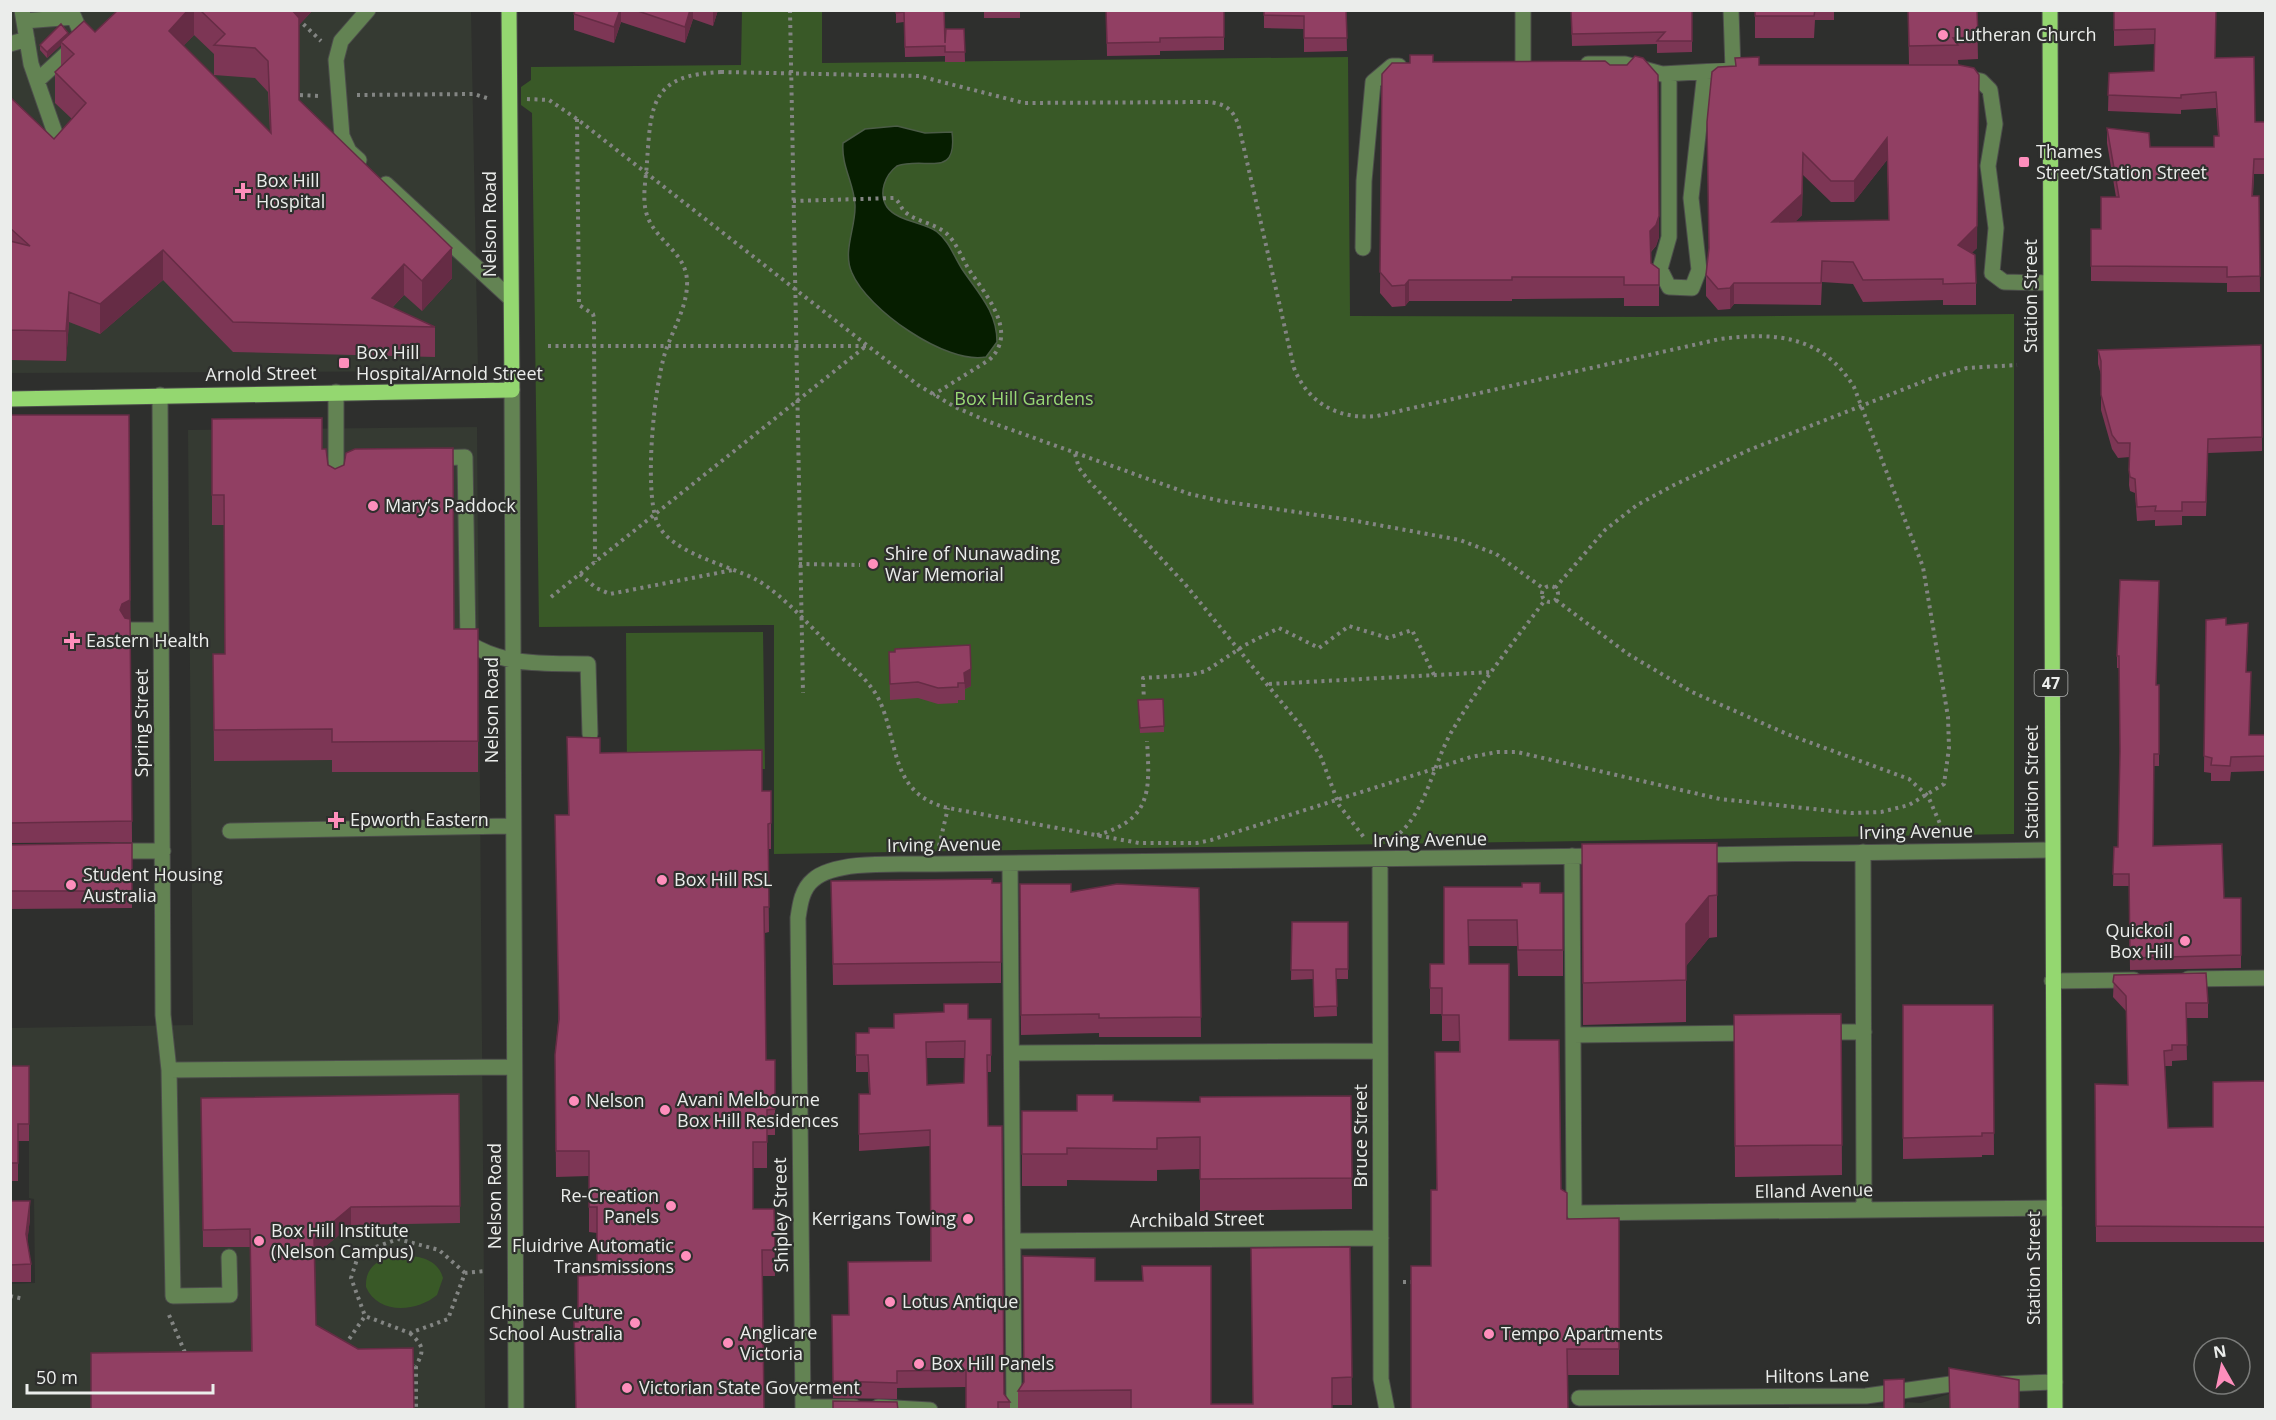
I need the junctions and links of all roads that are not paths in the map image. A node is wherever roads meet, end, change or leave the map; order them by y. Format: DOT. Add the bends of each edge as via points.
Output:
graph roads {
  1 [pos="368,10"];
  2 [pos="509,10"];
  3 [pos="1523,10"];
  4 [pos="1731,10"];
  5 [pos="2049,10"];
  6 [pos="23,16"];
  7 [pos="27,39"];
  8 [pos="10,44"];
  9 [pos="1575,65"];
  10 [pos="1416,67"];
  11 [pos="1541,69"];
  12 [pos="1752,69"];
  13 [pos="1733,70"];
  14 [pos="1705,72"];
  15 [pos="1669,74"];
  16 [pos="1941,77"];
  17 [pos="37,81"];
  18 [pos="55,133"];
  19 [pos="1363,248"];
  20 [pos="2050,283"];
  21 [pos="510,297"];
  22 [pos="512,390"];
  23 [pos="336,392"];
  24 [pos="160,395"];
  25 [pos="10,399"];
  26 [pos="419,458"];
  27 [pos="355,468"];
  28 [pos="130,630"];
  29 [pos="161,630"];
  30 [pos="511,662"];
  31 [pos="590,734"];
  32 [pos="512,826"];
  33 [pos="230,831"];
  34 [pos="2051,850"];
  35 [pos="163,851"];
  36 [pos="92,852"];
  37 [pos="1863,852"];
  38 [pos="1683,855"];
  39 [pos="1572,856"];
  40 [pos="1617,856"];
  41 [pos="1380,861"];
  42 [pos="1010,864"];
  43 [pos="813,880"];
  44 [pos="2265,978"];
  45 [pos="2146,980"];
  46 [pos="2170,980"];
  47 [pos="2052,981"];
  48 [pos="1864,1032"];
  49 [pos="1770,1033"];
  50 [pos="1805,1033"];
  51 [pos="1573,1035"];
  52 [pos="1380,1051"];
  53 [pos="1012,1053"];
  54 [pos="514,1067"];
  55 [pos="170,1070"];
  56 [pos="2054,1208"];
  57 [pos="1864,1210"];
  58 [pos="1381,1238"];
  59 [pos="1014,1241"];
  60 [pos="229,1257"];
  61 [pos="2055,1382"];
  62 [pos="1579,1398"];
  63 [pos="803,1408"];
  64 [pos="516,1410"];
  65 [pos="930,1410"];
  66 [pos="1014,1410"];
  67 [pos="1387,1410"];
  68 [pos="2055,1410"];
  1 -- 21 [label="street" via="341,41 336,60 342,136 349,151"];
  2 -- 21 [label="main road, Nelson Road"];
  3 -- 11 [label="street" via="1517,69"];
  4 -- 13 [label="street"];
  5 -- 20 [label="main road, Station Street / 47"];
  6 -- 7 [label="street"];
  6 -- 17 [label="street" via="74,17 80,31 76,44"];
  7 -- 8 [label="street"];
  7 -- 17 [label="street"];
  9 -- 15 [label="street" via="1625,64"];
  10 -- 19 [label="street" via="1392,66 1373,82 1364,181"];
  12 -- 13 [label="street"];
  13 -- 14 [label="street"];
  14 -- 15 [label="street"];
  14 -- 15 [label="street" via="1691,198 1699,270 1692,288 1670,287 1660,269 1669,237"];
  16 -- 20 [label="street" via="1981,81 1990,90 1995,124 1988,166 1996,228 1992,273 2004,282"];
  17 -- 18 [label="street"];
  20 -- 34 [label="main road, Station Street / 47"];
  21 -- 22 [label="main road, Nelson Road"];
  22 -- 23 [label="main road, Arnold Street"];
  22 -- 30 [label="street, Nelson Road"];
  23 -- 24 [label="main road, Arnold Street"];
  23 -- 27 [label="street" via="336,483"];
  24 -- 25 [label="main road, Arnold Street"];
  24 -- 29 [label="street, Spring Street"];
  26 -- 30 [label="street" via="465,457 468,643"];
  28 -- 29 [label="street"];
  29 -- 35 [label="street, Spring Street"];
  30 -- 31 [label="street" via="588,663"];
  30 -- 32 [label="street, Nelson Road"];
  32 -- 33 [label="street"];
  32 -- 54 [label="street, Nelson Road"];
  34 -- 37 [label="street, Irving Avenue"];
  34 -- 47 [label="main road, Station Street / 47"];
  35 -- 36 [label="street"];
  35 -- 55 [label="street, Spring Street" via="163,1015"];
  37 -- 38 [label="street, Irving Avenue"];
  37 -- 48 [label="street"];
  39 -- 40 [label="street, Irving Avenue"];
  39 -- 41 [label="street, Irving Avenue"];
  39 -- 51 [label="street"];
  41 -- 42 [label="street, Irving Avenue"];
  41 -- 52 [label="street, Bruce Street"];
  42 -- 43 [label="street, Irving Avenue" via="844,867"];
  42 -- 53 [label="street"];
  43 -- 63 [label="street, Shipley Street" via="802,896 798,918"];
  44 -- 46 [label="street"];
  45 -- 47 [label="street"];
  47 -- 56 [label="main road, Station Street / 47"];
  48 -- 50 [label="street"];
  48 -- 57 [label="street"];
  49 -- 51 [label="street"];
  51 -- 57 [label="street, Elland Avenue" via="1574,1213"];
  52 -- 53 [label="street"];
  52 -- 58 [label="street, Bruce Street"];
  53 -- 59 [label="street"];
  54 -- 55 [label="street"];
  54 -- 64 [label="street, Nelson Road"];
  55 -- 60 [label="street, Spring Street" via="173,1296 230,1295"];
  56 -- 57 [label="street, Elland Avenue"];
  56 -- 61 [label="main road, Station Street / 47"];
  58 -- 59 [label="street, Archibald Street"];
  58 -- 67 [label="street, Bruce Street" via="1381,1379"];
  59 -- 66 [label="street"];
  61 -- 62 [label="street, Hiltons Lane" via="1951,1384 1866,1396"];
  61 -- 68 [label="main road, Station Street / 47"];
  63 -- 65 [label="street"];
}
